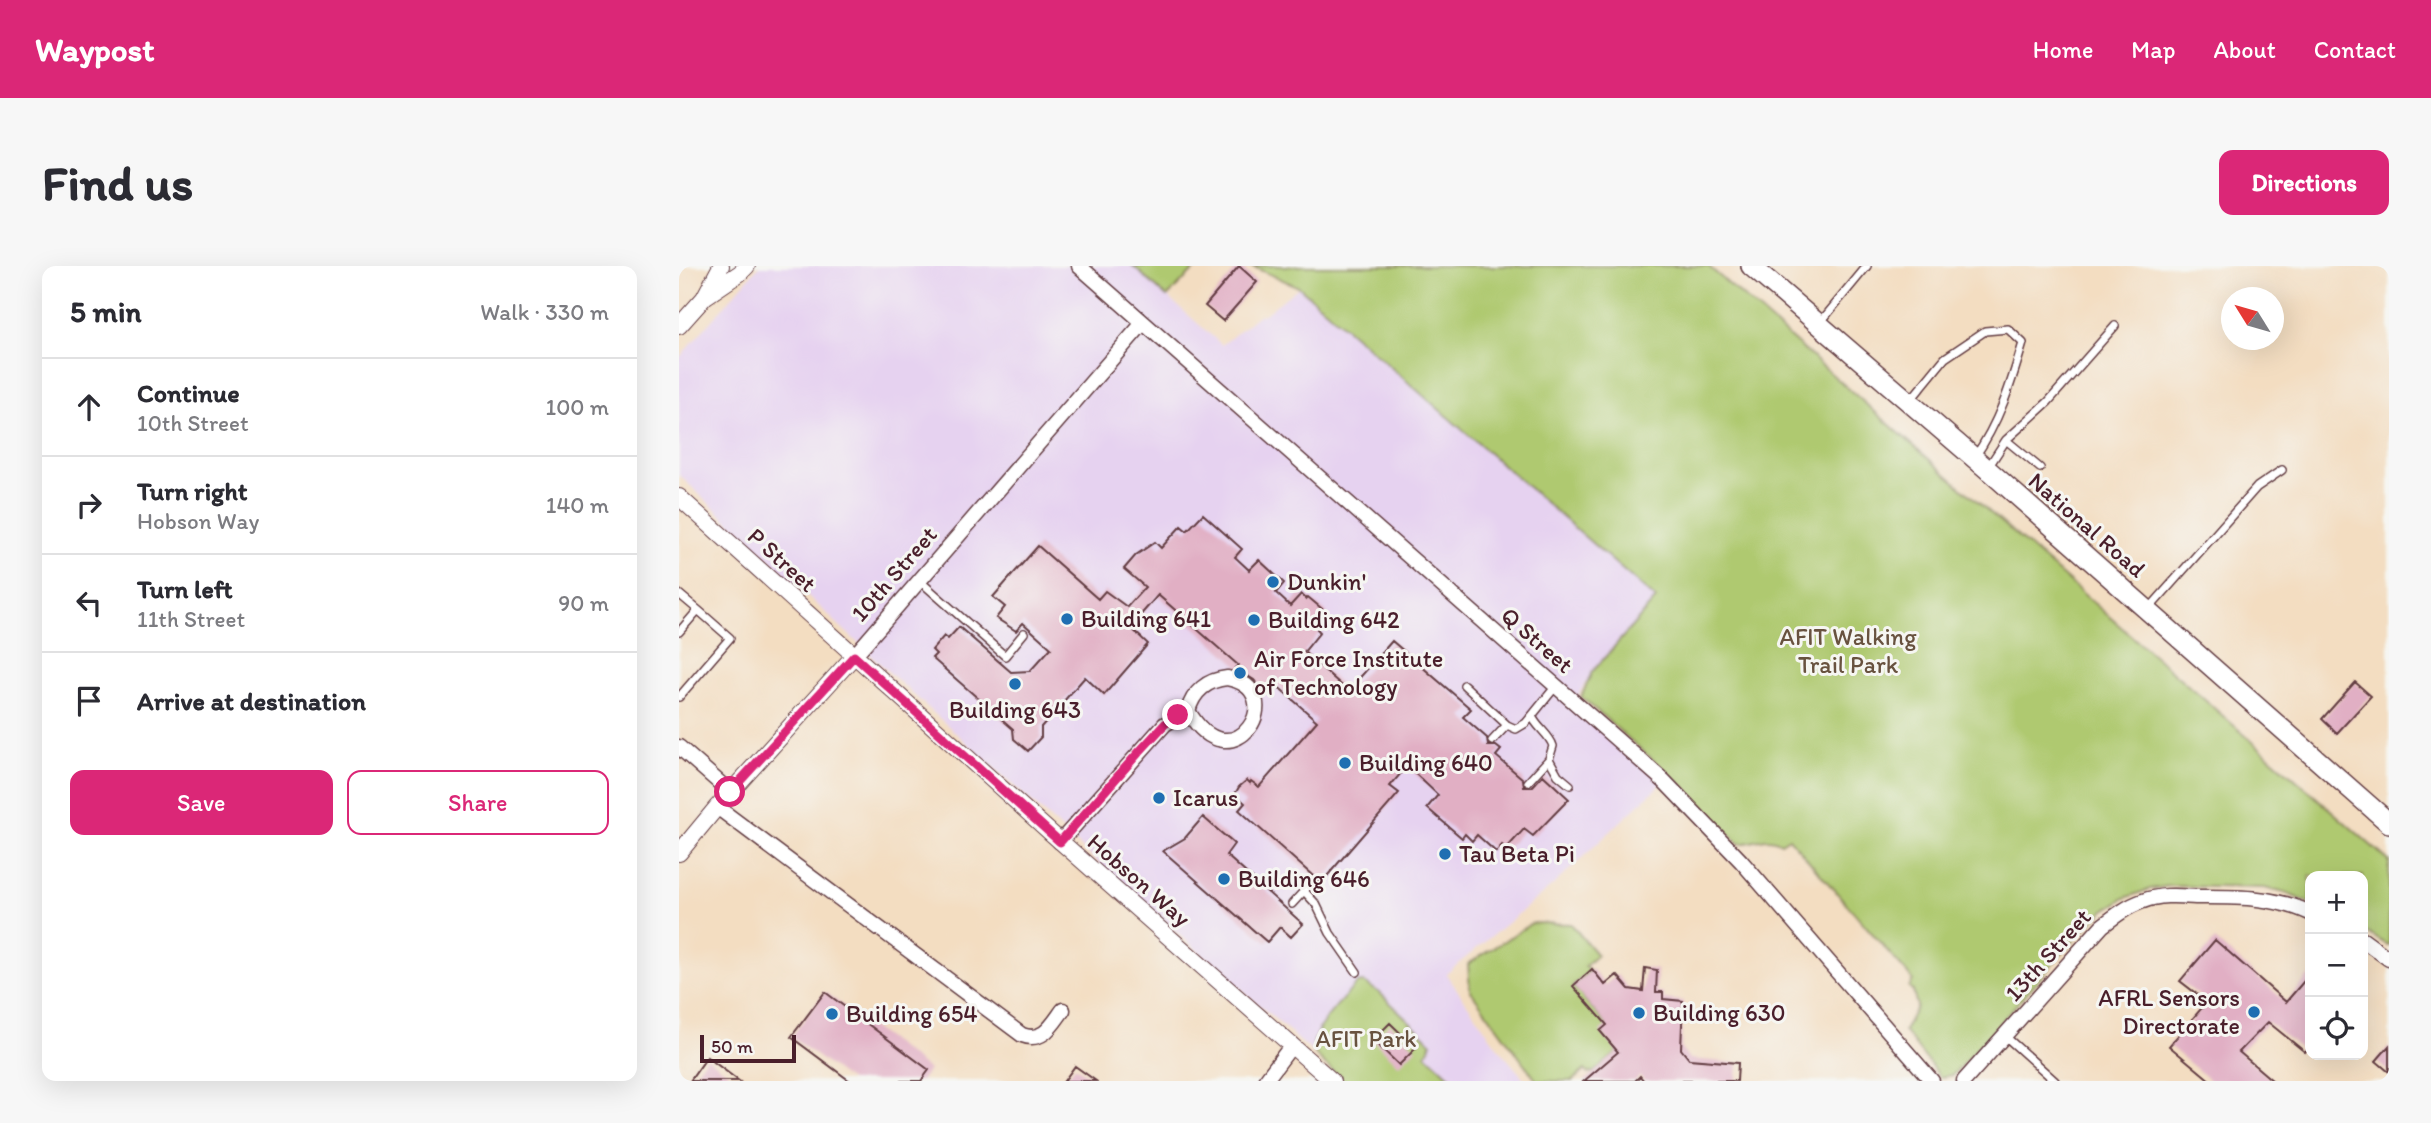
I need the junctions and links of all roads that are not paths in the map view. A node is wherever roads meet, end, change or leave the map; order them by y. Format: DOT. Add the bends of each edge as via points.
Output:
graph roads {
  1 [pos="721,266"];
  2 [pos="747,266"];
  3 [pos="1079,266"];
  4 [pos="1751,266"];
  5 [pos="1867,266"];
  6 [pos="704,298"];
  7 [pos="1143,323"];
  8 [pos="1819,324"];
  9 [pos="679,326"];
  10 [pos="2115,326"];
  11 [pos="1909,402"];
  12 [pos="2006,440"];
  13 [pos="1980,464"];
  14 [pos="2040,468"];
  15 [pos="2282,470"];
  16 [pos="679,497"];
  17 [pos="919,580"];
  18 [pos="679,594"];
  19 [pos="698,610"];
  20 [pos="2147,610"];
  21 [pos="679,632"];
  22 [pos="1024,633"];
  23 [pos="854,656"];
  24 [pos="1464,685"];
  25 [pos="1556,686"];
  26 [pos="679,697"];
  27 [pos="1188,711"];
  28 [pos="1532,716"];
  29 [pos="1507,725"];
  30 [pos="1492,741"];
  31 [pos="679,747"];
  32 [pos="1549,759"];
  33 [pos="1562,779"];
  34 [pos="1528,782"];
  35 [pos="1570,785"];
  36 [pos="1556,787"];
  37 [pos="730,792"];
  38 [pos="717,807"];
  39 [pos="2389,823"];
  40 [pos="1060,842"];
  41 [pos="679,853"];
  42 [pos="1313,881"];
  43 [pos="1304,891"];
  44 [pos="1292,904"];
  45 [pos="2305,910"];
  46 [pos="2368,944"];
  47 [pos="2389,959"];
  48 [pos="1357,972"];
  49 [pos="1063,1010"];
  50 [pos="2005,1036"];
  51 [pos="1292,1045"];
  52 [pos="1265,1081"];
  53 [pos="1332,1081"];
  54 [pos="1932,1081"];
  55 [pos="1964,1081"];
  56 [pos="2055,1081"];
  1 -- 6 [label="street"];
  2 -- 6 [label="street"];
  3 -- 7 [label="street, Q Street"];
  4 -- 8 [label="main road, National Road"];
  5 -- 8 [label="lane"];
  6 -- 9 [label="street"];
  7 -- 17 [label="street, 10th Street"];
  7 -- 25 [label="street, Q Street"];
  8 -- 11 [label="main road, National Road"];
  10 -- 12 [label="lane" via="2048,402"];
  11 -- 13 [label="main road, National Road"];
  11 -- 13 [label="lane" via="1945,358 1985,331 2008,328 2023,343"];
  12 -- 13 [label="lane"];
  12 -- 14 [label="lane"];
  13 -- 20 [label="main road, National Road"];
  15 -- 20 [label="lane" via="2257,487"];
  16 -- 23 [label="street, P Street"];
  17 -- 22 [label="lane" via="1005,656"];
  17 -- 23 [label="street, 10th Street"];
  18 -- 19 [label="lane"];
  19 -- 21 [label="lane"];
  19 -- 26 [label="lane" via="730,638"];
  20 -- 39 [label="main road, National Road"];
  23 -- 37 [label="street, 10th Street"];
  23 -- 40 [label="street, Hobson Way"];
  24 -- 29 [label="lane"];
  25 -- 28 [label="lane"];
  25 -- 54 [label="street, Q Street" via="1664,781 1717,835"];
  27 -- 27 [label="street" via="1207,734 1233,740 1251,727 1257,706 1247,686 1227,678 1203,687"];
  27 -- 40 [label="street" via="1165,724"];
  28 -- 29 [label="lane" via="1520,728"];
  28 -- 32 [label="lane" via="1552,742"];
  29 -- 30 [label="lane"];
  31 -- 37 [label="street"];
  32 -- 33 [label="lane"];
  32 -- 34 [label="lane"];
  33 -- 35 [label="lane"];
  33 -- 36 [label="lane"];
  37 -- 38 [label="street, 10th Street"];
  38 -- 41 [label="street, 10th Street"];
  38 -- 49 [label="street" via="1022,1035 1041,1036"];
  40 -- 51 [label="street, Hobson Way"];
  42 -- 43 [label="lane"];
  43 -- 44 [label="lane"];
  43 -- 48 [label="lane"];
  45 -- 50 [label="street, 13th Street" via="2254,898 2161,896 2142,901 2102,926"];
  46 -- 47 [label="street"];
  50 -- 55 [label="street, 13th Street"];
  50 -- 56 [label="lane"];
  51 -- 52 [label="street"];
  51 -- 53 [label="street, Hobson Way"];
}
